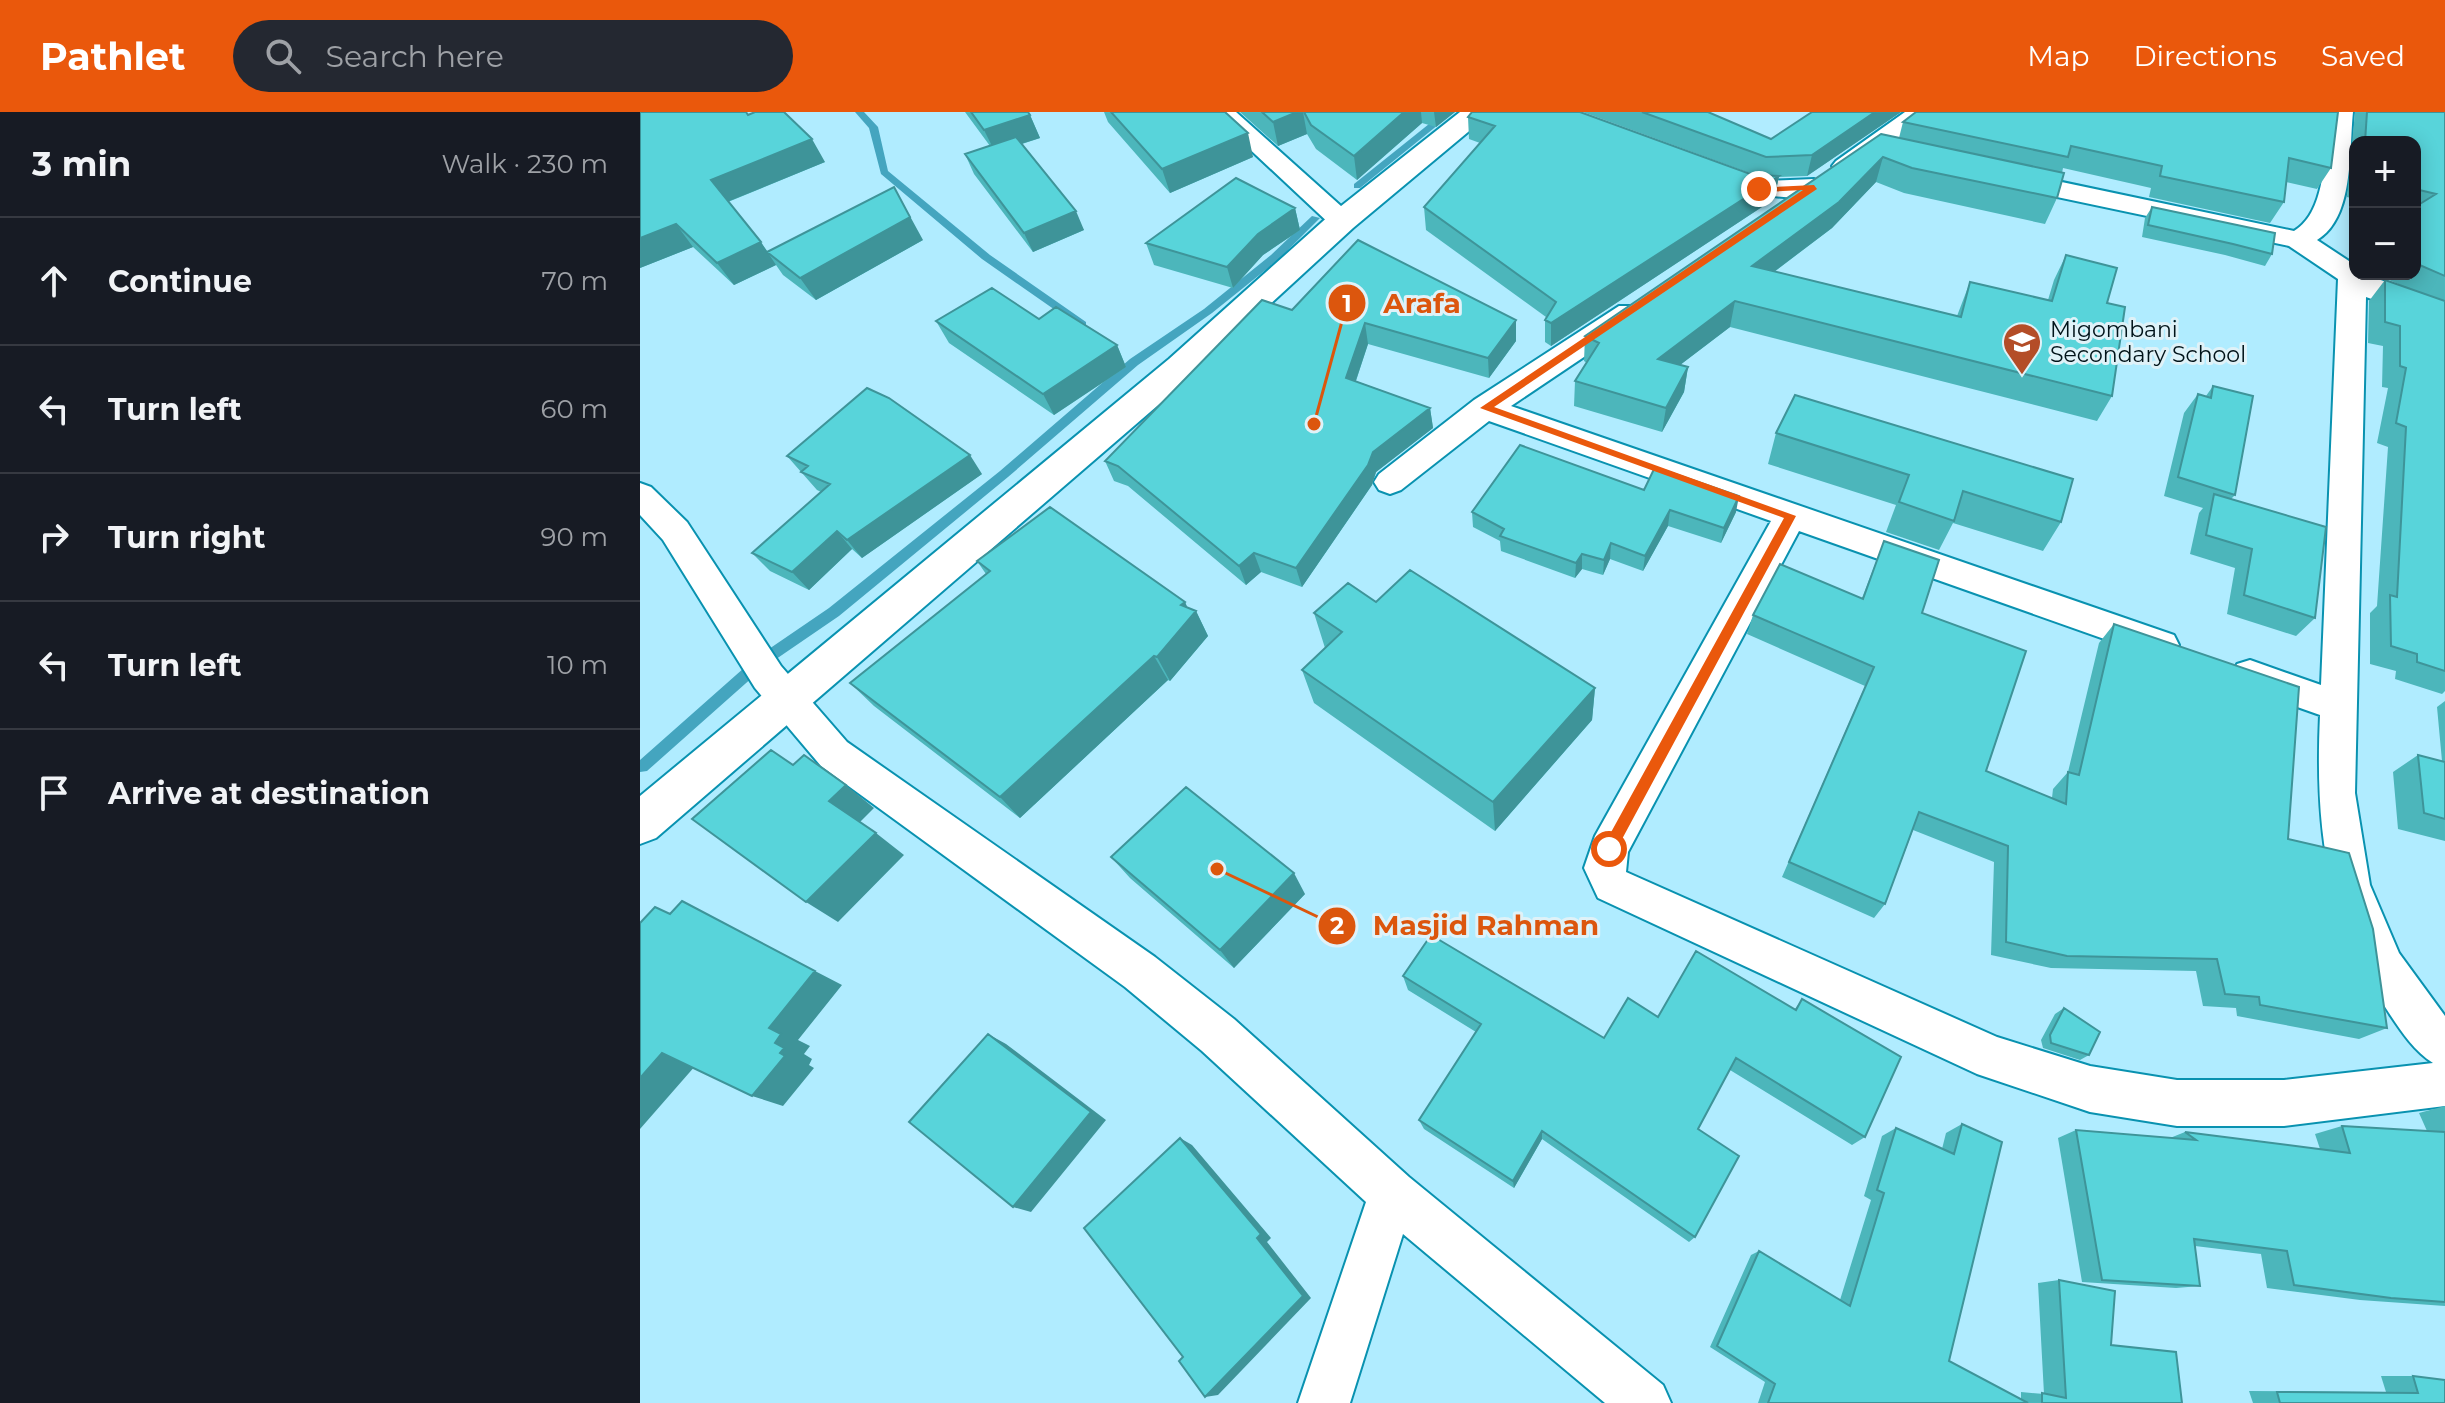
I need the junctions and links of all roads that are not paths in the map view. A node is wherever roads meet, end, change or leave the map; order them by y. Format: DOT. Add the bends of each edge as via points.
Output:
graph roads {
  1 [pos="1222,112"];
  2 [pos="1478,112"];
  3 [pos="1921,112"];
  4 [pos="2341,112"];
  5 [pos="1871,149"];
  6 [pos="1902,156"];
  7 [pos="1700,167"];
  8 [pos="1980,173"];
  9 [pos="1814,187"];
  10 [pos="1775,214"];
  11 [pos="1342,221"];
  12 [pos="2298,240"];
  13 [pos="2349,276"];
  14 [pos="2352,280"];
  15 [pos="2356,280"];
  16 [pos="1647,301"];
  17 [pos="2445,316"];
  18 [pos="1485,408"];
  19 [pos="1390,482"];
  20 [pos="640,495"];
  21 [pos="1790,516"];
  22 [pos="787,699"];
  23 [pos="2338,706"];
  24 [pos="640,824"];
  25 [pos="2445,1046"];
  26 [pos="2445,1084"];
  27 [pos="1392,1194"];
  28 [pos="1324,1403"];
  29 [pos="1645,1403"];
  1 -- 11 [label="street"];
  2 -- 11 [label="main road"];
  3 -- 5 [label="street"];
  4 -- 12 [label="street" via="2330,201 2320,227"];
  5 -- 6 [label="street"];
  5 -- 9 [label="street"];
  7 -- 9 [label="street" via="1759,189"];
  8 -- 12 [label="street"];
  9 -- 10 [label="street"];
  11 -- 22 [label="main road" via="1170,377"];
  12 -- 13 [label="street"];
  14 -- 23 [label="street"];
  15 -- 17 [label="street" via="2412,307"];
  16 -- 18 [label="street"];
  18 -- 19 [label="street"];
  18 -- 21 [label="street"];
  20 -- 22 [label="street" via="675,531 758,664"];
  21 -- 23 [label="street"];
  21 -- 26 [label="street" via="1609,849 1604,868 1612,885 1993,1058 2090,1089 2177,1103 2284,1103"];
  22 -- 24 [label="main road"];
  22 -- 27 [label="street" via="834,754 1140,972 1218,1035"];
  23 -- 25 [label="street" via="2336,793 2350,885 2383,967 2423,1025"];
  27 -- 28 [label="street"];
  27 -- 29 [label="street"];
}
